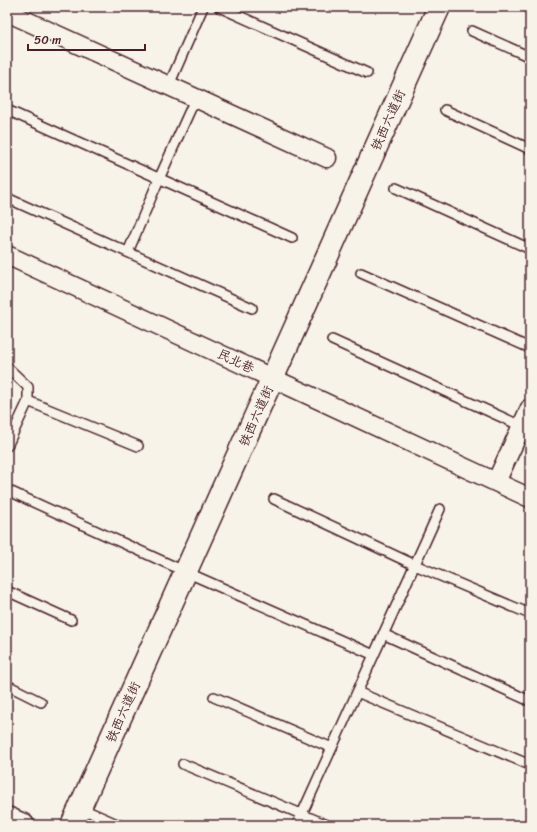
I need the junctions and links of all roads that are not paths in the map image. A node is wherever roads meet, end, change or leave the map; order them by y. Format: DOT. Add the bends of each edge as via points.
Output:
graph roads {
  1 [pos="203,7"];
  2 [pos="219,7"];
  3 [pos="439,7"];
  4 [pos="7,12"];
  5 [pos="472,31"];
  6 [pos="530,57"];
  7 [pos="367,73"];
  8 [pos="169,85"];
  9 [pos="196,97"];
  10 [pos="7,110"];
  11 [pos="445,110"];
  12 [pos="530,149"];
  13 [pos="327,158"];
  14 [pos="159,179"];
  15 [pos="396,188"];
  16 [pos="7,198"];
  17 [pos="292,238"];
  18 [pos="530,249"];
  19 [pos="128,252"];
  20 [pos="7,255"];
  21 [pos="361,273"];
  22 [pos="252,308"];
  23 [pos="332,340"];
  24 [pos="530,348"];
  25 [pos="7,367"];
  26 [pos="273,378"];
  27 [pos="28,401"];
  28 [pos="530,408"];
  29 [pos="526,428"];
  30 [pos="7,446"];
  31 [pos="138,446"];
  32 [pos="496,482"];
  33 [pos="7,490"];
  34 [pos="530,498"];
  35 [pos="274,499"];
  36 [pos="440,509"];
  37 [pos="415,565"];
  38 [pos="186,572"];
  39 [pos="7,591"];
  40 [pos="530,614"];
  41 [pos="71,620"];
  42 [pos="384,634"];
  43 [pos="374,655"];
  44 [pos="7,685"];
  45 [pos="357,692"];
  46 [pos="214,697"];
  47 [pos="530,701"];
  48 [pos="41,702"];
  49 [pos="332,748"];
  50 [pos="183,764"];
  51 [pos="530,765"];
  52 [pos="302,814"];
  53 [pos="76,817"];
  54 [pos="7,818"];
  55 [pos="23,825"];
  56 [pos="119,825"];
  57 [pos="297,825"];
  58 [pos="327,825"];
  1 -- 8 [label="lane"];
  2 -- 7 [label="lane"];
  3 -- 26 [label="main road, 铁西六道街"];
  4 -- 8 [label="street"];
  5 -- 6 [label="lane"];
  8 -- 9 [label="street"];
  9 -- 13 [label="street"];
  9 -- 14 [label="lane"];
  10 -- 14 [label="lane"];
  11 -- 12 [label="lane"];
  14 -- 17 [label="lane"];
  14 -- 19 [label="lane"];
  15 -- 18 [label="lane"];
  16 -- 19 [label="lane"];
  19 -- 22 [label="lane"];
  20 -- 26 [label="street, 民北巷"];
  21 -- 24 [label="lane"];
  23 -- 29 [label="lane"];
  25 -- 27 [label="lane" via="28,387"];
  26 -- 32 [label="street, 民北巷"];
  26 -- 38 [label="main road, 铁西六道街"];
  27 -- 30 [label="lane"];
  27 -- 31 [label="lane"];
  28 -- 29 [label="street"];
  29 -- 32 [label="street"];
  32 -- 34 [label="street, 民北巷"];
  33 -- 38 [label="lane"];
  35 -- 37 [label="lane"];
  36 -- 37 [label="lane"];
  37 -- 40 [label="lane"];
  37 -- 42 [label="lane"];
  38 -- 43 [label="lane"];
  38 -- 53 [label="main road, 铁西六道街"];
  39 -- 41 [label="lane"];
  42 -- 43 [label="lane"];
  42 -- 47 [label="lane"];
  43 -- 45 [label="lane"];
  44 -- 48 [label="lane"];
  45 -- 49 [label="lane"];
  45 -- 51 [label="lane"];
  46 -- 49 [label="lane"];
  49 -- 52 [label="lane"];
  50 -- 52 [label="lane"];
  52 -- 57 [label="lane"];
  52 -- 58 [label="lane"];
  53 -- 56 [label="lane"];
  54 -- 55 [label="main road"];
}
